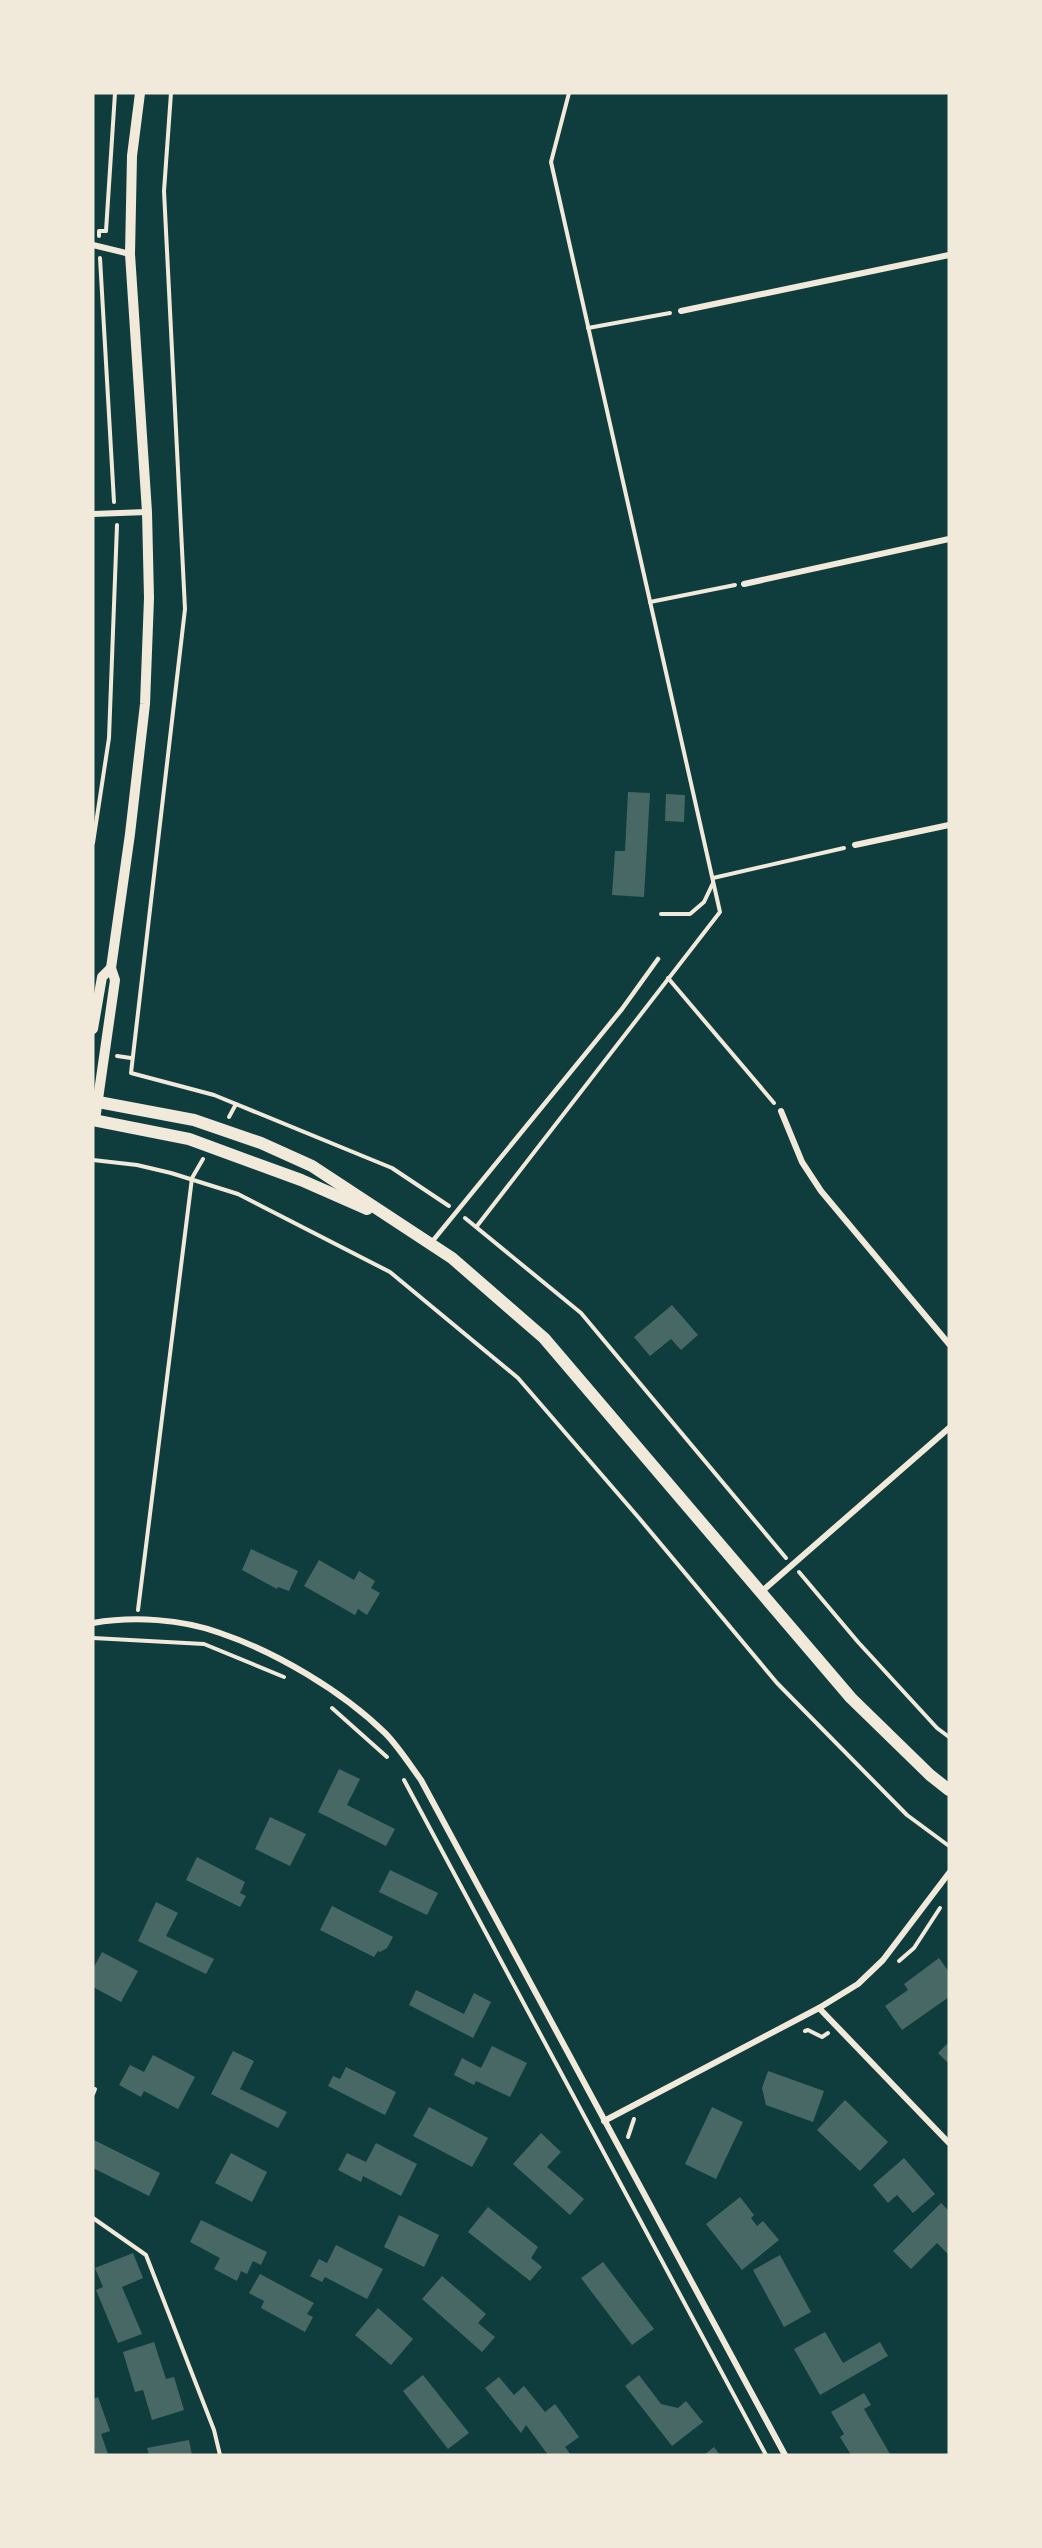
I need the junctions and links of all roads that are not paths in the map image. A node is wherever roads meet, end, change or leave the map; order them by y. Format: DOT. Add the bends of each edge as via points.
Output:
graph roads {
  1 [pos="140,93"];
  2 [pos="96,246"];
  3 [pos="130,254"];
  4 [pos="949,255"];
  5 [pos="681,311"];
  6 [pos="147,512"];
  7 [pos="93,514"];
  8 [pos="949,539"];
  9 [pos="744,584"];
  10 [pos="949,825"];
  11 [pos="855,846"];
  12 [pos="658,959"];
  13 [pos="111,968"];
  14 [pos="93,1029"];
  15 [pos="95,1101"];
  16 [pos="781,1111"];
  17 [pos="94,1120"];
  18 [pos="401,1224"];
  19 [pos="431,1242"];
  20 [pos="949,1344"];
  21 [pos="949,1428"];
  22 [pos="760,1593"];
  23 [pos="93,1623"];
  24 [pos="949,1790"];
  25 [pos="949,1873"];
  26 [pos="819,2008"];
  27 [pos="604,2121"];
  28 [pos="949,2143"];
  29 [pos="785,2455"];
  1 -- 3 [label="street" via="132,156"];
  2 -- 3 [label="street"];
  3 -- 6 [label="street"];
  4 -- 5 [label="street"];
  6 -- 7 [label="street"];
  6 -- 13 [label="street" via="145,704"];
  8 -- 9 [label="street"];
  10 -- 11 [label="street"];
  12 -- 19 [label="lane" via="622,1009"];
  13 -- 14 [label="street" via="102,977"];
  13 -- 15 [label="street" via="115,980"];
  15 -- 17 [label="street"];
  15 -- 18 [label="main road" via="194,1120 261,1143 312,1166"];
  16 -- 20 [label="street" via="802,1162 821,1191"];
  17 -- 18 [label="main road" via="189,1139 301,1180"];
  18 -- 19 [label="main road"];
  19 -- 22 [label="main road" via="544,1338"];
  21 -- 22 [label="street"];
  22 -- 24 [label="main road" via="851,1698"];
  23 -- 27 [label="street" via="163,1620 220,1632 332,1691 386,1734 421,1780"];
  25 -- 26 [label="street" via="883,1960 858,1984"];
  26 -- 27 [label="street"];
  26 -- 28 [label="street"];
  27 -- 29 [label="street"];
}
